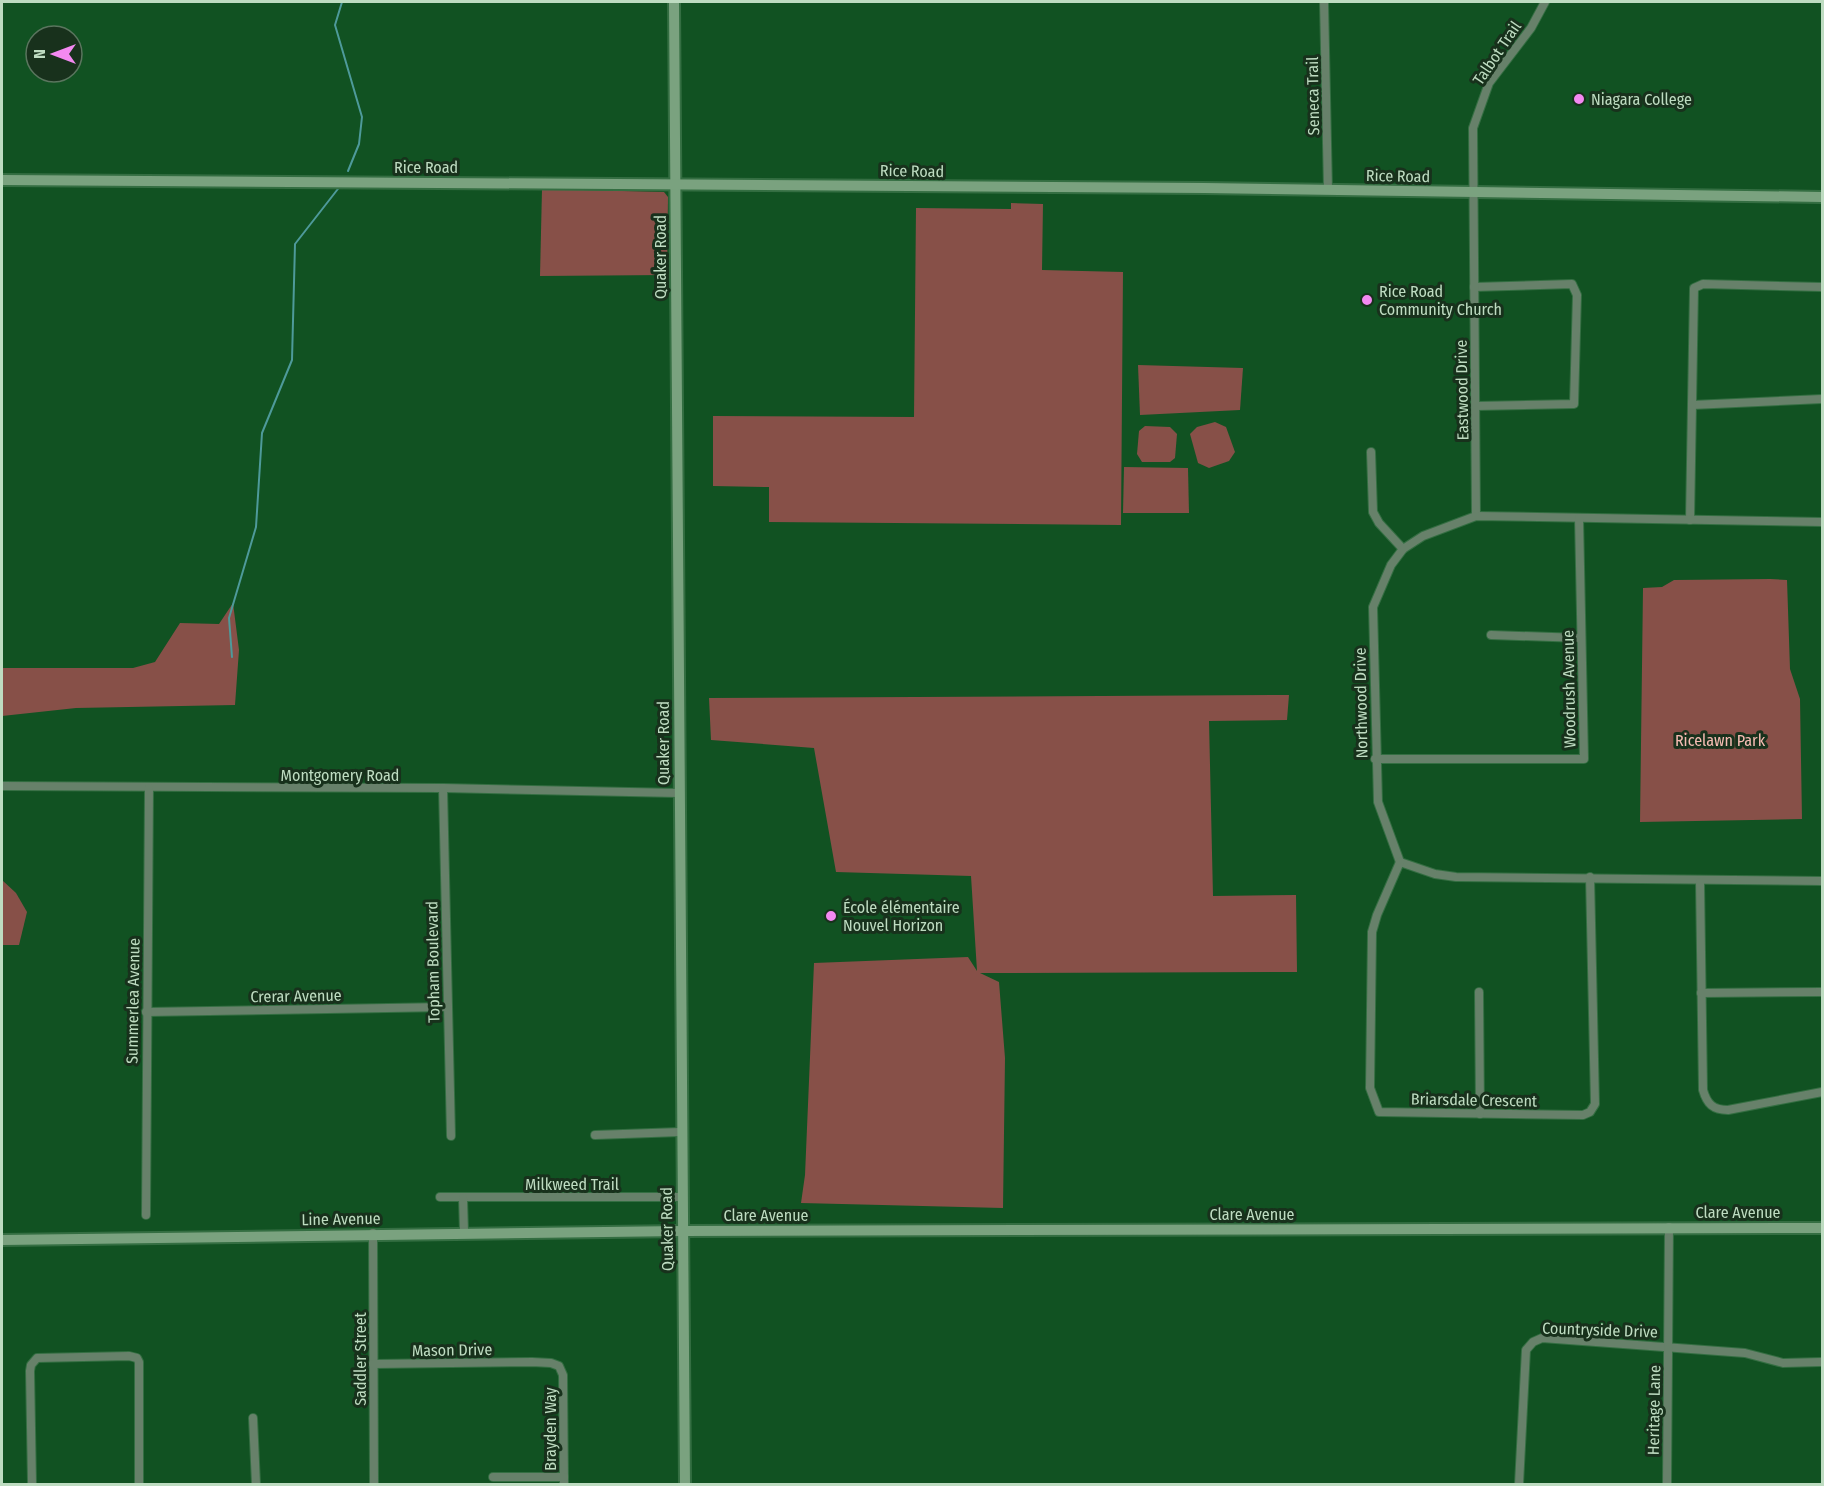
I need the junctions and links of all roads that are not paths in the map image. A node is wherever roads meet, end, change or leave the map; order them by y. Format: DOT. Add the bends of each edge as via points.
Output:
graph roads {
  1 [pos="674,2"];
  2 [pos="1324,2"];
  3 [pos="1545,2"];
  4 [pos="2,180"];
  5 [pos="675,184"];
  6 [pos="1328,190"];
  7 [pos="1474,192"];
  8 [pos="1822,197"];
  9 [pos="1474,287"];
  10 [pos="1822,287"];
  11 [pos="1822,399"];
  12 [pos="1692,405"];
  13 [pos="1476,406"];
  14 [pos="1371,452"];
  15 [pos="1476,516"];
  16 [pos="1578,518"];
  17 [pos="1690,520"];
  18 [pos="1822,522"];
  19 [pos="1403,549"];
  20 [pos="1491,635"];
  21 [pos="1581,638"];
  22 [pos="1375,759"];
  23 [pos="2,786"];
  24 [pos="149,788"];
  25 [pos="443,788"];
  26 [pos="678,793"];
  27 [pos="1400,862"];
  28 [pos="1590,877"];
  29 [pos="1822,881"];
  30 [pos="1700,882"];
  31 [pos="1479,992"];
  32 [pos="1822,992"];
  33 [pos="1701,993"];
  34 [pos="447,1007"];
  35 [pos="146,1012"];
  36 [pos="1822,1092"];
  37 [pos="1480,1114"];
  38 [pos="680,1132"];
  39 [pos="595,1135"];
  40 [pos="451,1136"];
  41 [pos="440,1197"];
  42 [pos="681,1197"];
  43 [pos="463,1198"];
  44 [pos="146,1215"];
  45 [pos="1669,1227"];
  46 [pos="1822,1228"];
  47 [pos="682,1231"];
  48 [pos="464,1232"];
  49 [pos="373,1233"];
  50 [pos="2,1239"];
  51 [pos="1668,1346"];
  52 [pos="532,1362"];
  53 [pos="1821,1362"];
  54 [pos="373,1364"];
  55 [pos="253,1418"];
  56 [pos="493,1477"];
  57 [pos="564,1481"];
  58 [pos="32,1485"];
  59 [pos="139,1485"];
  60 [pos="256,1485"];
  61 [pos="374,1485"];
  62 [pos="685,1485"];
  63 [pos="1520,1485"];
  64 [pos="1667,1485"];
  1 -- 5 [label="street, Quaker Road"];
  2 -- 6 [label="street, Seneca Trail"];
  3 -- 7 [label="street, Talbot Trail" via="1483,98 1473,128"];
  4 -- 5 [label="street, Rice Road"];
  5 -- 6 [label="street, Rice Road"];
  5 -- 26 [label="street, Quaker Road"];
  6 -- 7 [label="street, Rice Road"];
  7 -- 8 [label="street, Rice Road"];
  7 -- 9 [label="street, Eastwood Drive"];
  9 -- 13 [label="street, Eastwood Drive"];
  9 -- 13 [label="street" via="1572,284 1577,295 1575,404"];
  10 -- 12 [label="street" via="1703,284 1694,288"];
  11 -- 12 [label="street"];
  12 -- 17 [label="street"];
  13 -- 15 [label="street, Eastwood Drive"];
  14 -- 19 [label="street" via="1373,512"];
  15 -- 16 [label="street, Northwood Drive"];
  15 -- 19 [label="street, Northwood Drive" via="1433,531"];
  16 -- 17 [label="street, Northwood Drive"];
  16 -- 21 [label="street, Woodrush Avenue"];
  17 -- 18 [label="street, Northwood Drive"];
  19 -- 22 [label="street, Northwood Drive" via="1391,565 1373,607"];
  20 -- 21 [label="street"];
  21 -- 22 [label="street, Woodrush Avenue" via="1584,759"];
  22 -- 27 [label="street, Northwood Drive" via="1378,802"];
  23 -- 24 [label="street, Montgomery Road"];
  24 -- 25 [label="street, Montgomery Road"];
  24 -- 35 [label="street, Summerlea Avenue"];
  25 -- 26 [label="street, Montgomery Road"];
  25 -- 34 [label="street, Topham Boulevard"];
  26 -- 38 [label="street, Quaker Road"];
  27 -- 28 [label="street" via="1456,877"];
  27 -- 37 [label="street, Briarsdale Crescent" via="1372,932 1370,1089 1374,1104 1379,1112"];
  28 -- 30 [label="street"];
  28 -- 37 [label="street, Briarsdale Crescent" via="1595,1104 1583,1115"];
  29 -- 30 [label="street"];
  30 -- 33 [label="street"];
  31 -- 37 [label="street"];
  32 -- 33 [label="street"];
  33 -- 36 [label="street" via="1703,1090 1710,1106 1728,1110"];
  34 -- 35 [label="street, Crerar Avenue"];
  34 -- 40 [label="street, Topham Boulevard"];
  35 -- 44 [label="street, Summerlea Avenue"];
  38 -- 39 [label="street"];
  38 -- 42 [label="street, Quaker Road"];
  41 -- 43 [label="street, Milkweed Trail"];
  42 -- 43 [label="street, Milkweed Trail"];
  42 -- 47 [label="street, Quaker Road"];
  43 -- 48 [label="street"];
  45 -- 46 [label="street, Clare Avenue"];
  45 -- 47 [label="street, Clare Avenue"];
  45 -- 51 [label="street, Heritage Lane"];
  47 -- 48 [label="street, Line Avenue"];
  47 -- 62 [label="street, Quaker Road"];
  48 -- 49 [label="street, Line Avenue"];
  49 -- 50 [label="street, Line Avenue"];
  49 -- 54 [label="street, Saddler Street"];
  51 -- 53 [label="street" via="1746,1353 1783,1363"];
  51 -- 63 [label="street, Countryside Drive" via="1542,1338 1533,1342 1526,1350"];
  51 -- 64 [label="street, Heritage Lane"];
  52 -- 54 [label="street, Mason Drive"];
  52 -- 57 [label="street, Brayden Way" via="559,1366 563,1375"];
  54 -- 61 [label="street, Saddler Street"];
  55 -- 60 [label="street"];
  56 -- 57 [label="street"];
  58 -- 59 [label="street" via="30,1371 34,1360 129,1356 139,1362"];
}
